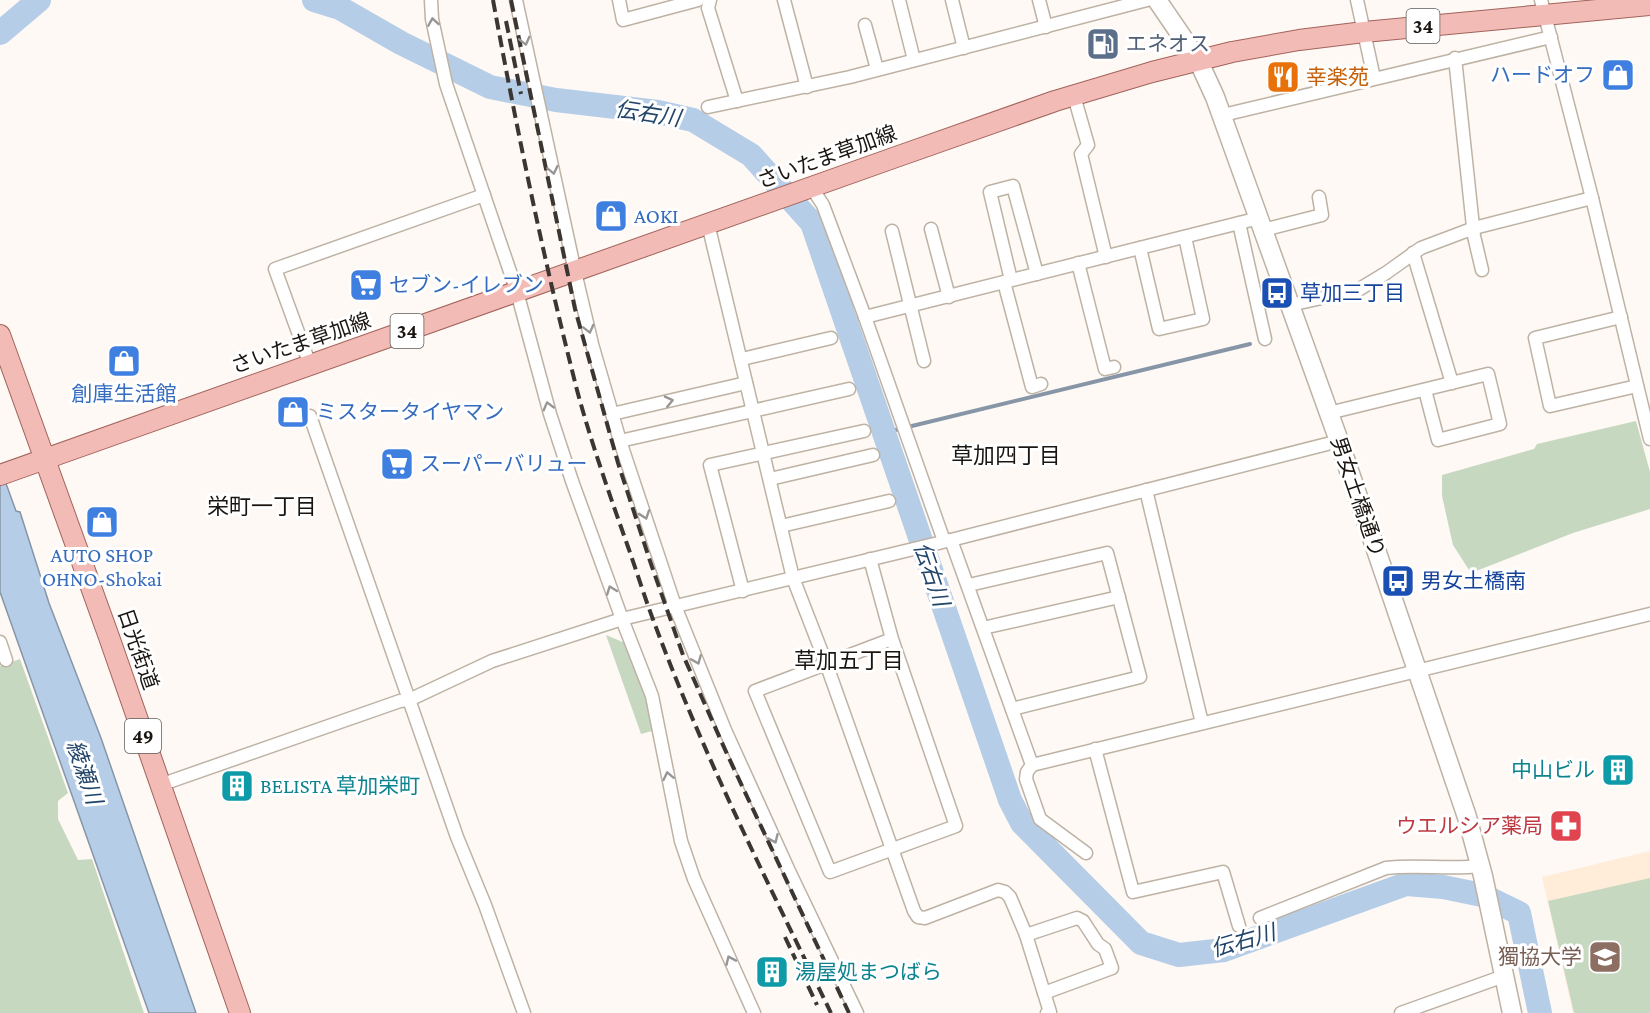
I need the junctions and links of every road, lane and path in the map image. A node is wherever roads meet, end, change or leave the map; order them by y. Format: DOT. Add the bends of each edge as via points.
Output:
graph roads {
  1 [pos="431,0"];
  2 [pos="516,0"];
  3 [pos="620,0"];
  4 [pos="784,0"];
  5 [pos="898,0"];
  6 [pos="952,0"];
  7 [pos="1039,0"];
  8 [pos="1147,0"];
  9 [pos="1157,0"];
  10 [pos="1358,0"];
  11 [pos="704,1"];
  12 [pos="1650,5"];
  13 [pos="1542,7"];
  14 [pos="866,25"];
  15 [pos="1046,27"];
  16 [pos="1364,32"];
  17 [pos="1551,37"];
  18 [pos="964,48"];
  19 [pos="1455,58"];
  20 [pos="914,60"];
  21 [pos="1198,60"];
  22 [pos="877,69"];
  23 [pos="1374,78"];
  24 [pos="807,87"];
  25 [pos="1074,96"];
  26 [pos="737,101"];
  27 [pos="708,107"];
  28 [pos="1222,115"];
  29 [pos="812,188"];
  30 [pos="484,195"];
  31 [pos="1319,196"];
  32 [pos="1592,198"];
  33 [pos="1239,223"];
  34 [pos="708,224"];
  35 [pos="1261,224"];
  36 [pos="1473,228"];
  37 [pos="931,229"];
  38 [pos="892,231"];
  39 [pos="1185,237"];
  40 [pos="1140,248"];
  41 [pos="1413,253"];
  42 [pos="1106,256"];
  43 [pos="1078,263"];
  44 [pos="1482,270"];
  45 [pos="575,272"];
  46 [pos="1037,274"];
  47 [pos="1007,281"];
  48 [pos="517,292"];
  49 [pos="949,297"];
  50 [pos="1290,305"];
  51 [pos="910,307"];
  52 [pos="865,317"];
  53 [pos="1621,317"];
  54 [pos="0,335"];
  55 [pos="831,338"];
  56 [pos="1265,339"];
  57 [pos="742,359"];
  58 [pos="924,361"];
  59 [pos="310,366"];
  60 [pos="1114,368"];
  61 [pos="746,383"];
  62 [pos="1452,383"];
  63 [pos="1041,384"];
  64 [pos="1637,386"];
  65 [pos="849,389"];
  66 [pos="1425,390"];
  67 [pos="753,411"];
  68 [pos="612,414"];
  69 [pos="1329,414"];
  70 [pos="310,416"];
  71 [pos="864,431"];
  72 [pos="1650,439"];
  73 [pos="620,441"];
  74 [pos="1339,441"];
  75 [pos="763,453"];
  76 [pos="873,455"];
  77 [pos="44,459"];
  78 [pos="5,473"];
  79 [pos="770,479"];
  80 [pos="1146,490"];
  81 [pos="889,501"];
  82 [pos="782,526"];
  83 [pos="944,541"];
  84 [pos="870,559"];
  85 [pos="793,578"];
  86 [pos="969,585"];
  87 [pos="742,591"];
  88 [pos="1119,597"];
  89 [pos="675,606"];
  90 [pos="1650,614"];
  91 [pos="622,619"];
  92 [pos="983,628"];
  93 [pos="891,639"];
  94 [pos="826,663"];
  95 [pos="1418,670"];
  96 [pos="409,700"];
  97 [pos="1012,708"];
  98 [pos="1202,723"];
  99 [pos="1095,749"];
  100 [pos="1032,765"];
  101 [pos="160,784"];
  102 [pos="892,851"];
  103 [pos="1086,853"];
  104 [pos="1481,871"];
  105 [pos="1260,918"];
  106 [pos="1239,926"];
  107 [pos="1026,935"];
  108 [pos="1504,976"];
  109 [pos="1044,993"];
  110 [pos="240,1013"];
  111 [pos="524,1013"];
  112 [pos="754,1013"];
  113 [pos="857,1013"];
  114 [pos="1047,1013"];
  115 [pos="1401,1013"];
  116 [pos="1512,1013"];
  30 -- 1 [label="street, one-way" via="446,84"];
  2 -- 45 [label="street, one-way"];
  3 -- 11 [label="street" via="623,20"];
  4 -- 24 [label="street"];
  5 -- 20 [label="street"];
  6 -- 18 [label="street"];
  7 -- 15 [label="street"];
  8 -- 15 [label="street"];
  9 -- 21 [label="street, 男女土橋通り"];
  10 -- 16 [label="street"];
  11 -- 26 [label="street"];
  12 -- 13 [label="main road, さいたま草加線 / 34"];
  13 -- 16 [label="main road, さいたま草加線 / 34"];
  13 -- 17 [label="street"];
  14 -- 22 [label="street"];
  15 -- 18 [label="street"];
  16 -- 21 [label="main road, さいたま草加線 / 34"];
  16 -- 23 [label="street"];
  17 -- 19 [label="street"];
  17 -- 32 [label="street"];
  18 -- 20 [label="street"];
  19 -- 23 [label="street"];
  19 -- 36 [label="street"];
  20 -- 22 [label="street"];
  21 -- 25 [label="main road, さいたま草加線 / 34"];
  21 -- 28 [label="street, 男女土橋通り"];
  22 -- 24 [label="street"];
  23 -- 28 [label="street"];
  24 -- 26 [label="street"];
  25 -- 29 [label="main road, さいたま草加線 / 34"];
  25 -- 42 [label="street" via="1088,145 1081,154"];
  26 -- 27 [label="street"];
  28 -- 35 [label="street, 男女土橋通り"];
  29 -- 34 [label="main road, さいたま草加線 / 34"];
  29 -- 52 [label="street" via="823,205"];
  30 -- 48 [label="street"];
  30 -- 59 [label="street" via="275,269"];
  31 -- 35 [label="street" via="1322,215"];
  32 -- 36 [label="street"];
  32 -- 53 [label="street"];
  33 -- 35 [label="street"];
  33 -- 39 [label="street"];
  33 -- 56 [label="street"];
  34 -- 45 [label="main road, さいたま草加線 / 34"];
  34 -- 57 [label="street"];
  35 -- 50 [label="street, 男女土橋通り"];
  36 -- 41 [label="street"];
  36 -- 44 [label="street"];
  37 -- 49 [label="street"];
  38 -- 51 [label="street"];
  39 -- 40 [label="street"];
  39 -- 40 [label="street" via="1203,319 1160,329"];
  40 -- 42 [label="street"];
  41 -- 50 [label="street" via="1358,290"];
  41 -- 62 [label="street"];
  42 -- 43 [label="street"];
  43 -- 46 [label="street"];
  43 -- 60 [label="street" via="1105,369"];
  45 -- 48 [label="main road, さいたま草加線 / 34"];
  45 -- 68 [label="street, one-way"];
  46 -- 47 [label="street"];
  46 -- 47 [label="street" via="1013,186 990,192"];
  47 -- 49 [label="street"];
  47 -- 63 [label="street" via="1032,387"];
  48 -- 59 [label="main road, さいたま草加線 / 34"];
  91 -- 48 [label="street, one-way" via="550,414"];
  49 -- 51 [label="street"];
  50 -- 69 [label="street, 男女土橋通り"];
  51 -- 52 [label="street"];
  51 -- 58 [label="street"];
  52 -- 83 [label="street"];
  53 -- 64 [label="street"];
  53 -- 64 [label="street" via="1535,338 1550,405"];
  54 -- 77 [label="main road, 日光街道 / 49"];
  55 -- 57 [label="street"];
  57 -- 61 [label="street"];
  59 -- 77 [label="main road, さいたま草加線 / 34"];
  61 -- 67 [label="street"];
  68 -- 61 [label="street, one-way"];
  62 -- 66 [label="street"];
  62 -- 66 [label="street" via="1488,374 1500,424 1438,440"];
  64 -- 72 [label="street"];
  65 -- 67 [label="street"];
  66 -- 69 [label="street"];
  67 -- 73 [label="street"];
  67 -- 75 [label="street"];
  68 -- 73 [label="street"];
  69 -- 74 [label="street, 男女土橋通り"];
  70 -- 96 [label="street"];
  71 -- 75 [label="street"];
  73 -- 89 [label="street, one-way"];
  74 -- 80 [label="street"];
  74 -- 95 [label="street, 男女土橋通り"];
  75 -- 79 [label="street"];
  75 -- 87 [label="street" via="710,465"];
  76 -- 79 [label="street"];
  77 -- 78 [label="main road, さいたま草加線"];
  77 -- 101 [label="main road, 日光街道 / 49"];
  79 -- 82 [label="street"];
  80 -- 83 [label="street"];
  80 -- 98 [label="street"];
  81 -- 82 [label="street"];
  82 -- 85 [label="street"];
  83 -- 84 [label="street"];
  83 -- 86 [label="street"];
  84 -- 85 [label="street"];
  84 -- 93 [label="street"];
  85 -- 87 [label="street"];
  85 -- 94 [label="street"];
  86 -- 88 [label="street" via="1107,553"];
  86 -- 92 [label="street"];
  87 -- 89 [label="street"];
  88 -- 92 [label="street"];
  88 -- 97 [label="street" via="1140,677"];
  89 -- 91 [label="street"];
  89 -- 113 [label="street, one-way" via="725,730"];
  90 -- 95 [label="street"];
  91 -- 96 [label="street" via="492,660"];
  112 -- 91 [label="street, one-way" via="681,841 652,696"];
  92 -- 97 [label="street"];
  93 -- 94 [label="street"];
  93 -- 102 [label="street" via="956,826"];
  94 -- 102 [label="street"];
  94 -- 102 [label="street" via="755,691 830,872"];
  95 -- 98 [label="street"];
  95 -- 104 [label="street, 男女土橋通り"];
  96 -- 101 [label="street"];
  96 -- 111 [label="street"];
  97 -- 100 [label="street"];
  98 -- 99 [label="street"];
  99 -- 100 [label="street"];
  99 -- 106 [label="street" via="1133,892 1223,872"];
  100 -- 103 [label="street" via="1026,779 1040,819"];
  101 -- 110 [label="main road, 日光街道 / 49"];
  102 -- 107 [label="street" via="918,917 925,918 998,890 1010,897"];
  104 -- 105 [label="street" via="1386,868"];
  104 -- 108 [label="street, 男女土橋通り"];
  107 -- 109 [label="street"];
  107 -- 109 [label="street" via="1077,918 1105,949 1112,968"];
  108 -- 115 [label="street"];
  108 -- 116 [label="street, 男女土橋通り"];
  109 -- 114 [label="street" via="1050,1012"];
}
